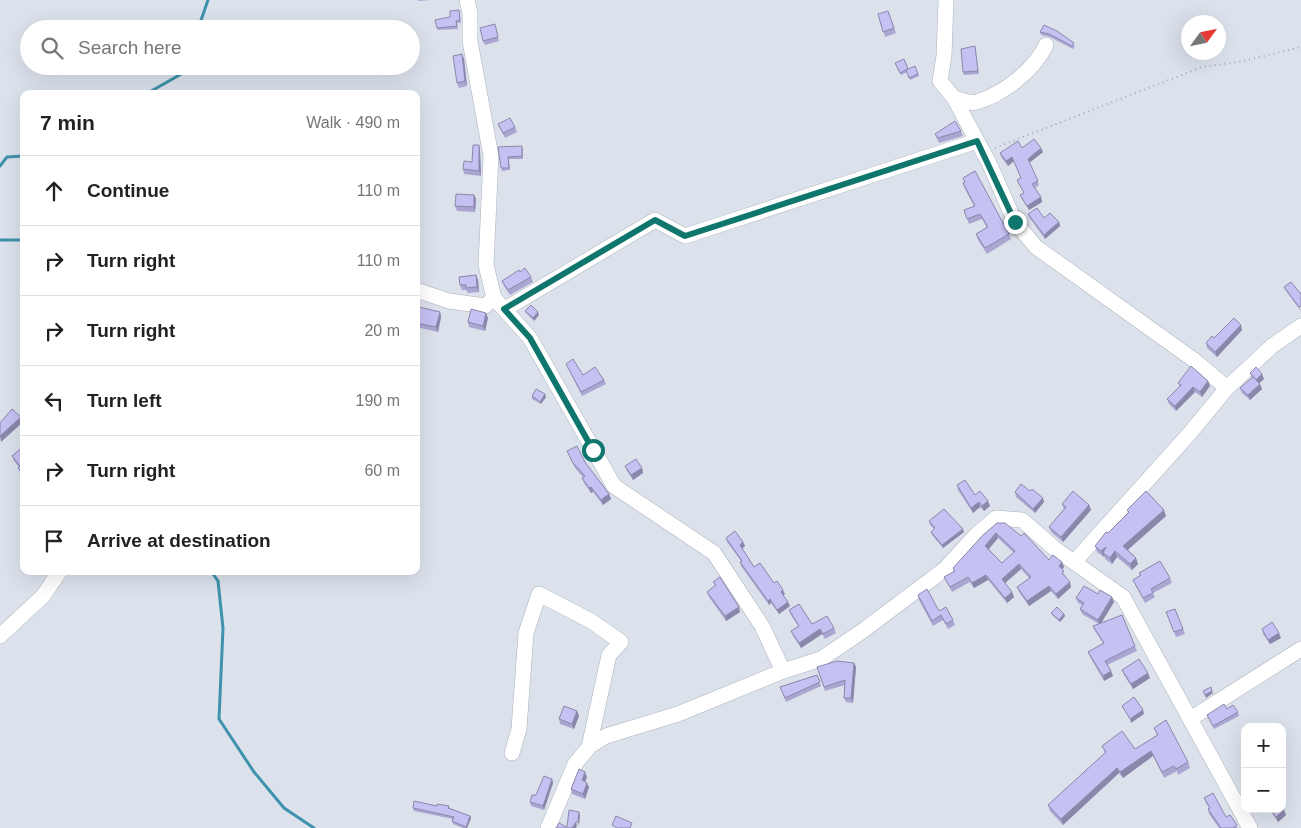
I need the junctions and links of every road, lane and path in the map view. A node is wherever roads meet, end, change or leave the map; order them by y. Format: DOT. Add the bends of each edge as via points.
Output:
graph roads {
  1 [pos="467,0"];
  2 [pos="946,0"];
  3 [pos="1046,45"];
  4 [pos="1301,47"];
  5 [pos="954,98"];
  6 [pos="980,147"];
  7 [pos="420,291"];
  8 [pos="499,304"];
  9 [pos="1301,326"];
  10 [pos="1227,388"];
  11 [pos="1075,561"];
  12 [pos="57,575"];
  13 [pos="0,636"];
  14 [pos="1301,649"];
  15 [pos="783,671"];
  16 [pos="1190,719"];
  17 [pos="589,747"];
  18 [pos="512,753"];
  19 [pos="548,828"];
  20 [pos="1250,828"];
  1 -- 8 [label="street" via="470,41 491,156 486,265"];
  2 -- 5 [label="street" via="940,81"];
  3 -- 5 [label="street" via="1042,54 1015,82 976,102"];
  4 -- 6 [label="path" via="1239,62 1202,66"];
  5 -- 6 [label="street"];
  6 -- 8 [label="street" via="685,236 655,220"];
  6 -- 10 [label="street" via="1015,222 1036,247 1194,360"];
  7 -- 8 [label="street" via="448,301 485,306"];
  8 -- 15 [label="street" via="530,338 614,486 714,553 762,626"];
  9 -- 10 [label="street" via="1272,346"];
  10 -- 11 [label="street"];
  11 -- 15 [label="street" via="1054,548 1022,520 996,518 945,569 861,632 821,658"];
  11 -- 16 [label="street" via="1123,597"];
  12 -- 13 [label="street" via="43,596"];
  14 -- 16 [label="street"];
  15 -- 17 [label="street" via="678,714 606,736"];
  16 -- 20 [label="street"];
  17 -- 18 [label="street" via="608,655 621,642 591,621 539,594 526,633 519,729"];
  17 -- 19 [label="street" via="575,764"];
}
